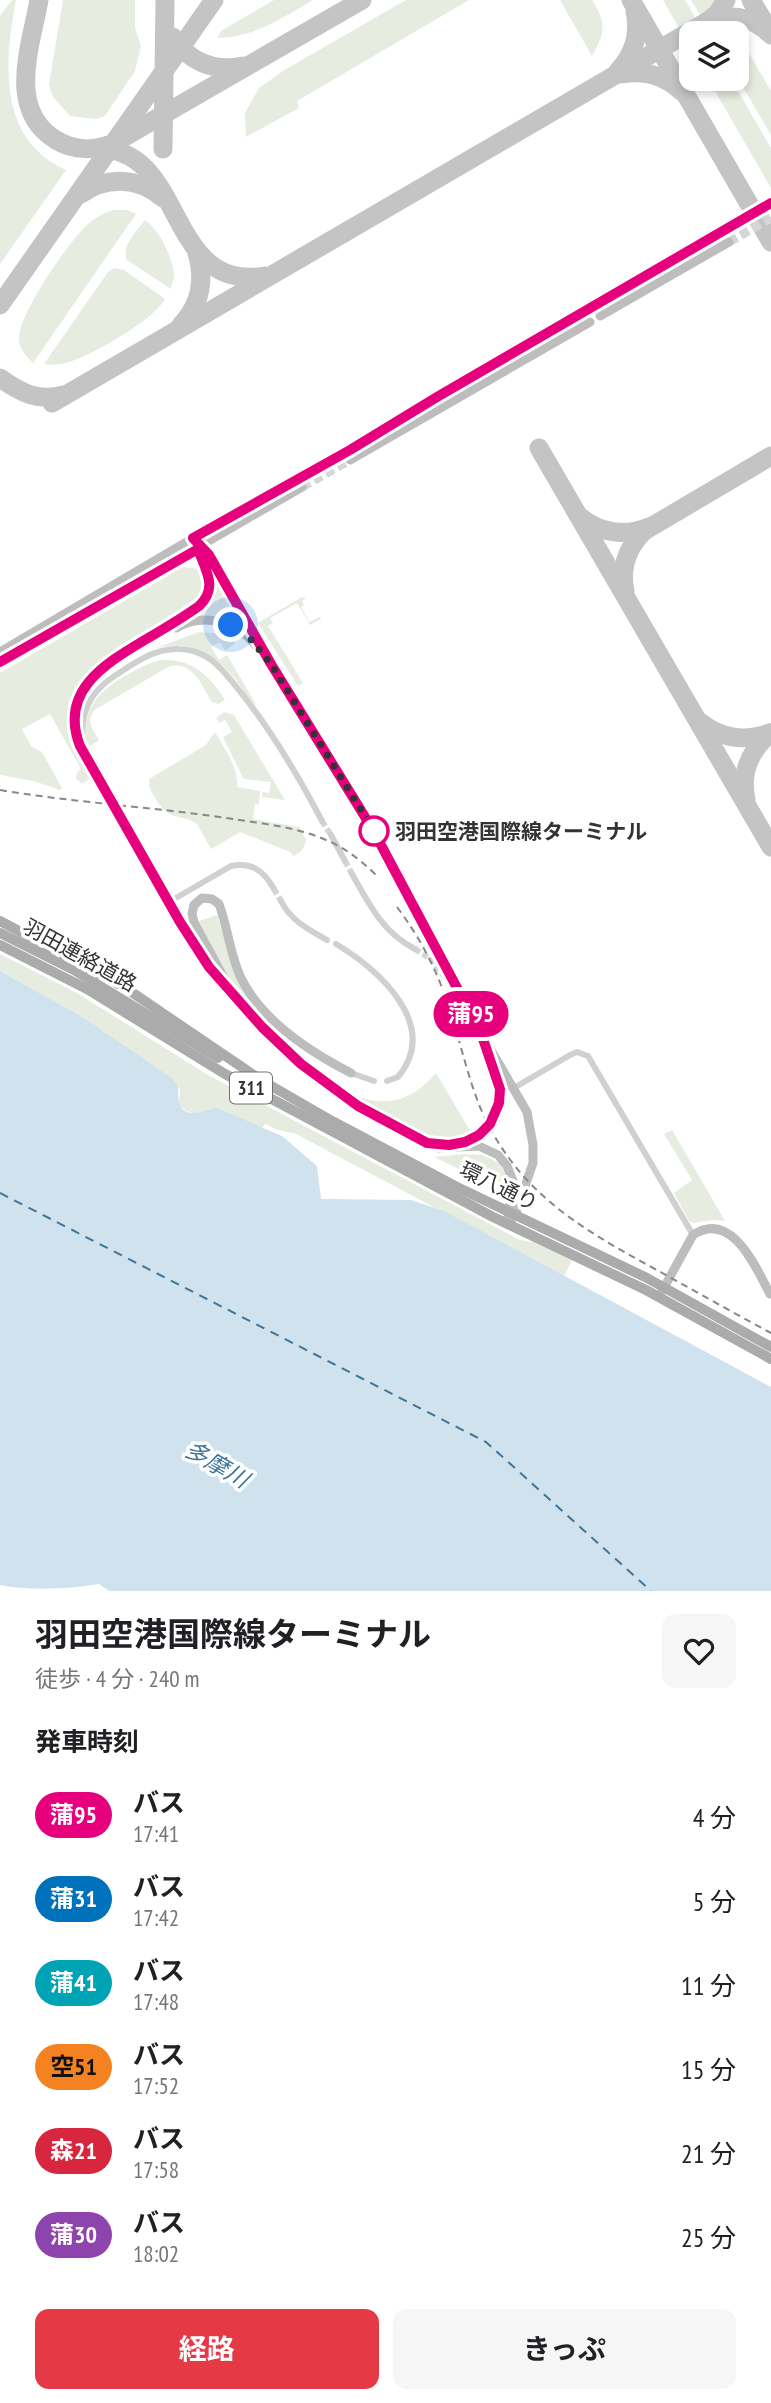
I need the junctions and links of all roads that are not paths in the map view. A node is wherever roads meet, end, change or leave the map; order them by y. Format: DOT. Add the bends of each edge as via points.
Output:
graph roads {
  1 [pos="721,232"];
  2 [pos="729,242"];
  3 [pos="594,307"];
  4 [pos="584,312"];
  5 [pos="600,316"];
  6 [pos="590,322"];
  7 [pos="193,538"];
  8 [pos="200,547"];
  9 [pos="0,652"];
  10 [pos="0,662"];
  11 [pos="271,664"];
  12 [pos="107,666"];
  13 [pos="86,757"];
  14 [pos="323,821"];
  15 [pos="373,830"];
  16 [pos="331,835"];
  17 [pos="345,861"];
  18 [pos="395,871"];
  19 [pos="352,874"];
  20 [pos="274,889"];
  21 [pos="281,901"];
  22 [pos="169,902"];
  23 [pos="0,921"];
  24 [pos="0,933"];
  25 [pos="327,940"];
  26 [pos="0,944"];
  27 [pos="336,944"];
  28 [pos="415,949"];
  29 [pos="453,986"];
  30 [pos="234,997"];
  31 [pos="462,998"];
  32 [pos="142,1011"];
  33 [pos="481,1033"];
  34 [pos="351,1073"];
  35 [pos="225,1074"];
  36 [pos="259,1079"];
  37 [pos="374,1081"];
  38 [pos="387,1081"];
  39 [pos="514,1088"];
  40 [pos="427,1143"];
  41 [pos="511,1214"];
  42 [pos="507,1224"];
  43 [pos="693,1235"];
  44 [pos="664,1287"];
  45 [pos="771,1294"];
  46 [pos="658,1297"];
  47 [pos="771,1347"];
  48 [pos="771,1359"];
  1 -- 3 [label="street"];
  2 -- 5 [label="street"];
  4 -- 6 [label="street" via="449,390 350,455"];
  7 -- 8 [label="street"];
  7 -- 8 [label="street" via="300,483"];
  7 -- 9 [label="street"];
  8 -- 10 [label="street"];
  8 -- 11 [label="street"];
  8 -- 12 [label="street" via="210,578 202,603"];
  11 -- 12 [label="street" via="240,630 205,620 181,625"];
  11 -- 15 [label="street"];
  12 -- 13 [label="street" via="85,687 76,709 76,732"];
  13 -- 14 [label="street" via="83,719 98,689 155,652 191,651 214,663 248,702"];
  13 -- 22 [label="street"];
  16 -- 17 [label="street"];
  18 -- 31 [label="street"];
  19 -- 28 [label="street" via="380,921"];
  20 -- 22 [label="street" via="256,868 237,865"];
  21 -- 25 [label="street" via="295,920"];
  22 -- 30 [label="street" via="209,967"];
  23 -- 36 [label="main road, 環八通り / 311" via="133,992"];
  24 -- 32 [label="main road, 羽田連絡道路"];
  26 -- 35 [label="main road, 環八通り / 311" via="87,989"];
  27 -- 38 [label="street" via="380,978 409,1017 413,1049 403,1072"];
  29 -- 31 [label="street"];
  30 -- 34 [label="street" via="192,917 194,905 202,898 219,904 241,978 257,1001 289,1034"];
  30 -- 40 [label="street" via="325,1084"];
  31 -- 33 [label="street"];
  32 -- 35 [label="main road"];
  32 -- 36 [label="main road"];
  33 -- 39 [label="street"];
  33 -- 40 [label="street" via="500,1089 494,1118 479,1135 465,1142"];
  34 -- 37 [label="street"];
  35 -- 42 [label="main road, 環八通り / 311"];
  36 -- 41 [label="main road, 環八通り / 311"];
  39 -- 41 [label="street" via="527,1112 533,1163"];
  39 -- 43 [label="street" via="570,1055 588,1056"];
  40 -- 41 [label="street" via="446,1149 479,1146 498,1155 513,1181"];
  41 -- 42 [label="street"];
  41 -- 44 [label="main road, 環八通り / 311"];
  42 -- 46 [label="main road, 311"];
  43 -- 44 [label="street"];
  43 -- 45 [label="street" via="702,1229 729,1233 746,1248"];
  44 -- 46 [label="street"];
  44 -- 47 [label="main road, 環八通り / 311"];
  46 -- 48 [label="main road, 311"];
}
